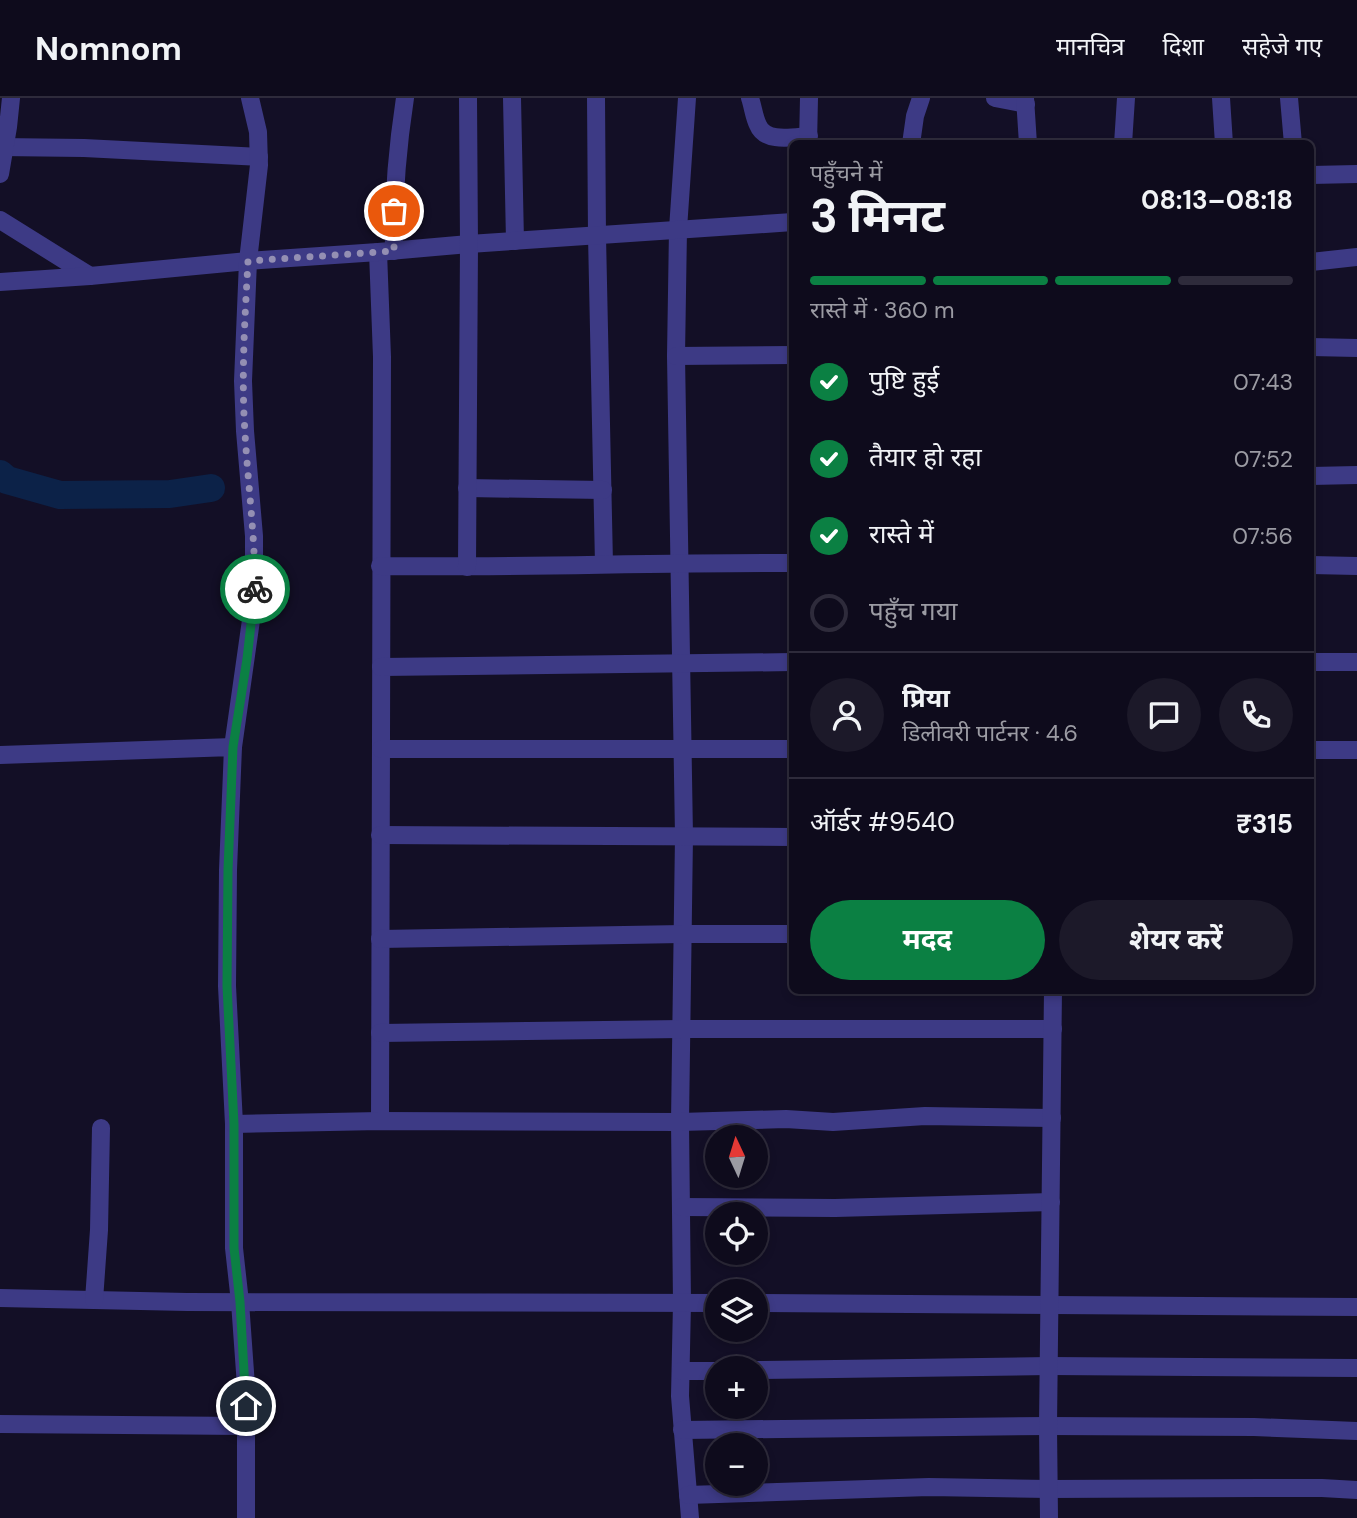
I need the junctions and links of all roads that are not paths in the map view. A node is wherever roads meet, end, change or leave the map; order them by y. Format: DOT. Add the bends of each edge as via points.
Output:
graph roads {
  1 [pos="11,98"];
  2 [pos="250,98"];
  3 [pos="405,98"];
  4 [pos="468,98"];
  5 [pos="512,98"];
  6 [pos="596,98"];
  7 [pos="687,98"];
  8 [pos="750,98"];
  9 [pos="809,98"];
  10 [pos="921,98"];
  11 [pos="995,98"];
  12 [pos="1126,98"];
  13 [pos="1221,98"];
  14 [pos="1289,98"];
  15 [pos="1026,101"];
  16 [pos="809,140"];
  17 [pos="912,140"];
  18 [pos="1028,140"];
  19 [pos="1123,140"];
  20 [pos="1224,140"];
  21 [pos="1293,140"];
  22 [pos="2,147"];
  23 [pos="259,157"];
  24 [pos="0,174"];
  25 [pos="1357,174"];
  26 [pos="1314,175"];
  27 [pos="0,220"];
  28 [pos="789,222"];
  29 [pos="678,229"];
  30 [pos="597,236"];
  31 [pos="515,241"];
  32 [pos="469,244"];
  33 [pos="386,252"];
  34 [pos="1357,257"];
  35 [pos="248,261"];
  36 [pos="1314,262"];
  37 [pos="90,276"];
  38 [pos="0,282"];
  39 [pos="1314,347"];
  40 [pos="1357,348"];
  41 [pos="789,355"];
  42 [pos="676,356"];
  43 [pos="1357,475"];
  44 [pos="1314,476"];
  45 [pos="467,488"];
  46 [pos="603,490"];
  47 [pos="680,563"];
  48 [pos="789,563"];
  49 [pos="604,564"];
  50 [pos="1314,565"];
  51 [pos="380,566"];
  52 [pos="1357,566"];
  53 [pos="467,567"];
  54 [pos="680,662"];
  55 [pos="789,662"];
  56 [pos="1314,662"];
  57 [pos="1357,662"];
  58 [pos="381,667"];
  59 [pos="233,747"];
  60 [pos="681,748"];
  61 [pos="381,749"];
  62 [pos="789,749"];
  63 [pos="1314,750"];
  64 [pos="1357,750"];
  65 [pos="0,755"];
  66 [pos="380,835"];
  67 [pos="684,836"];
  68 [pos="789,837"];
  69 [pos="682,934"];
  70 [pos="789,934"];
  71 [pos="380,939"];
  72 [pos="1053,994"];
  73 [pos="681,1029"];
  74 [pos="1053,1029"];
  75 [pos="380,1033"];
  76 [pos="1052,1118"];
  77 [pos="380,1121"];
  78 [pos="680,1122"];
  79 [pos="234,1124"];
  80 [pos="101,1128"];
  81 [pos="1051,1202"];
  82 [pos="681,1207"];
  83 [pos="0,1298"];
  84 [pos="94,1300"];
  85 [pos="240,1302"];
  86 [pos="682,1303"];
  87 [pos="705,1303"];
  88 [pos="768,1303"];
  89 [pos="1050,1305"];
  90 [pos="1357,1307"];
  91 [pos="1049,1366"];
  92 [pos="1357,1368"];
  93 [pos="768,1370"];
  94 [pos="681,1371"];
  95 [pos="705,1371"];
  96 [pos="0,1424"];
  97 [pos="246,1426"];
  98 [pos="1048,1426"];
  99 [pos="682,1430"];
  100 [pos="1357,1431"];
  101 [pos="1049,1489"];
  102 [pos="1357,1490"];
  103 [pos="688,1495"];
  104 [pos="246,1518"];
  105 [pos="690,1518"];
  106 [pos="1049,1518"];
  1 -- 22 [label="street"];
  2 -- 23 [label="street"];
  3 -- 33 [label="street"];
  4 -- 32 [label="street"];
  5 -- 31 [label="street"];
  6 -- 30 [label="street"];
  7 -- 29 [label="street"];
  8 -- 16 [label="street" via="762,132"];
  9 -- 16 [label="street"];
  10 -- 17 [label="street"];
  11 -- 15 [label="street"];
  12 -- 19 [label="street"];
  13 -- 20 [label="street"];
  14 -- 21 [label="street"];
  15 -- 18 [label="street"];
  22 -- 23 [label="street"];
  22 -- 24 [label="street"];
  23 -- 35 [label="street"];
  25 -- 26 [label="street"];
  27 -- 37 [label="street"];
  28 -- 29 [label="street"];
  29 -- 30 [label="street"];
  29 -- 42 [label="street"];
  30 -- 31 [label="street"];
  30 -- 46 [label="street"];
  31 -- 32 [label="street"];
  32 -- 33 [label="street"];
  32 -- 45 [label="street"];
  33 -- 35 [label="street"];
  33 -- 51 [label="street"];
  34 -- 36 [label="street"];
  35 -- 37 [label="street"];
  35 -- 59 [label="street" via="243,356 254,599"];
  37 -- 38 [label="street"];
  39 -- 40 [label="street"];
  41 -- 42 [label="street"];
  42 -- 47 [label="street"];
  43 -- 44 [label="street"];
  45 -- 46 [label="street"];
  45 -- 53 [label="street"];
  46 -- 49 [label="street"];
  47 -- 48 [label="street"];
  47 -- 49 [label="street"];
  47 -- 54 [label="street"];
  49 -- 53 [label="street"];
  50 -- 52 [label="street"];
  51 -- 53 [label="street"];
  51 -- 58 [label="street"];
  54 -- 55 [label="street"];
  54 -- 58 [label="street"];
  54 -- 60 [label="street"];
  56 -- 57 [label="street"];
  58 -- 61 [label="street"];
  59 -- 65 [label="street"];
  59 -- 79 [label="street" via="227,986"];
  60 -- 61 [label="street"];
  60 -- 62 [label="street"];
  60 -- 67 [label="street"];
  61 -- 66 [label="street"];
  63 -- 64 [label="street"];
  66 -- 67 [label="street"];
  66 -- 71 [label="street"];
  67 -- 68 [label="street"];
  67 -- 69 [label="street"];
  69 -- 70 [label="street"];
  69 -- 71 [label="street"];
  69 -- 73 [label="street"];
  71 -- 75 [label="street"];
  72 -- 74 [label="street"];
  73 -- 74 [label="street"];
  73 -- 75 [label="street"];
  73 -- 78 [label="street"];
  74 -- 76 [label="street"];
  75 -- 77 [label="street"];
  76 -- 78 [label="street"];
  76 -- 81 [label="street"];
  77 -- 78 [label="street"];
  77 -- 79 [label="street"];
  78 -- 82 [label="street"];
  79 -- 85 [label="street" via="234,1248"];
  80 -- 84 [label="street"];
  81 -- 82 [label="street"];
  81 -- 89 [label="street"];
  82 -- 86 [label="street"];
  83 -- 84 [label="street"];
  84 -- 85 [label="street"];
  85 -- 86 [label="street"];
  85 -- 97 [label="street"];
  86 -- 87 [label="street"];
  86 -- 94 [label="street"];
  88 -- 89 [label="street"];
  89 -- 90 [label="street"];
  89 -- 91 [label="street"];
  91 -- 92 [label="street"];
  91 -- 93 [label="street"];
  91 -- 98 [label="street"];
  94 -- 95 [label="street"];
  94 -- 99 [label="street"];
  96 -- 97 [label="street"];
  97 -- 104 [label="street"];
  98 -- 99 [label="street"];
  98 -- 100 [label="street"];
  98 -- 101 [label="street"];
  99 -- 103 [label="street"];
  101 -- 102 [label="street"];
  101 -- 103 [label="street"];
  101 -- 106 [label="street"];
  103 -- 105 [label="street"];
}
